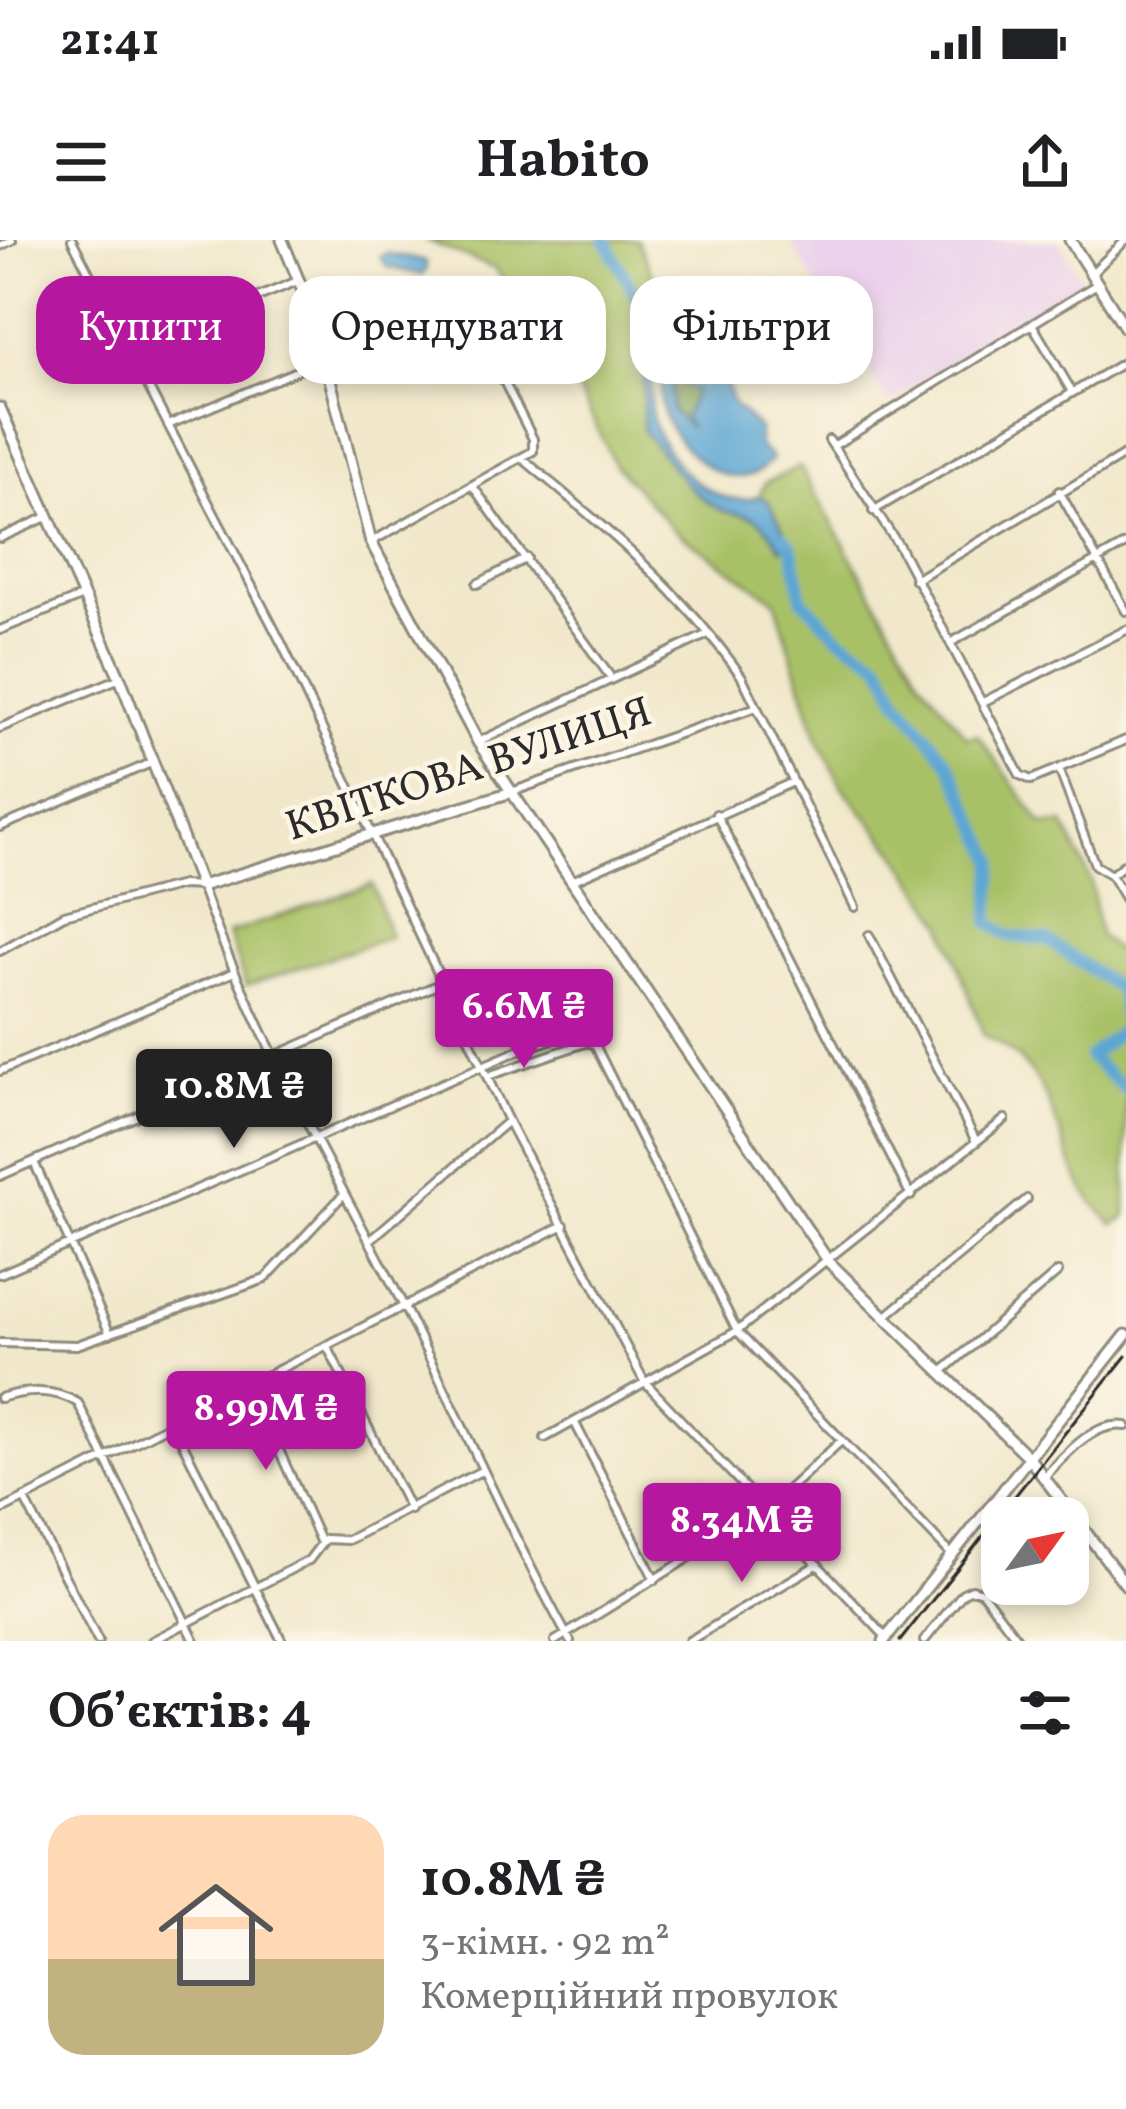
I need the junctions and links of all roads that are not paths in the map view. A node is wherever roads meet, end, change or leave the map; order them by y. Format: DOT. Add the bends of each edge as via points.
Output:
graph roads {
  1 [pos="12,240"];
  2 [pos="72,240"];
  3 [pos="282,240"];
  4 [pos="1070,240"];
  5 [pos="1126,240"];
  6 [pos="0,246"];
  7 [pos="91,276"];
  8 [pos="298,276"];
  9 [pos="1094,279"];
  10 [pos="1032,323"];
  11 [pos="1126,329"];
  12 [pos="1126,361"];
  13 [pos="289,375"];
  14 [pos="147,384"];
  15 [pos="330,384"];
  16 [pos="505,384"];
  17 [pos="1071,390"];
  18 [pos="0,408"];
  19 [pos="168,425"];
  20 [pos="4,426"];
  21 [pos="1126,454"];
  22 [pos="523,459"];
  23 [pos="474,488"];
  24 [pos="1059,491"];
  25 [pos="873,511"];
  26 [pos="50,517"];
  27 [pos="0,538"];
  28 [pos="371,542"];
  29 [pos="1126,544"];
  30 [pos="527,558"];
  31 [pos="1097,561"];
  32 [pos="915,580"];
  33 [pos="477,584"];
  34 [pos="83,596"];
  35 [pos="1126,611"];
  36 [pos="0,630"];
  37 [pos="1123,631"];
  38 [pos="706,634"];
  39 [pos="952,642"];
  40 [pos="1126,644"];
  41 [pos="610,676"];
  42 [pos="120,678"];
  43 [pos="984,702"];
  44 [pos="754,708"];
  45 [pos="0,728"];
  46 [pos="1126,740"];
  47 [pos="478,742"];
  48 [pos="154,761"];
  49 [pos="1059,769"];
  50 [pos="793,782"];
  51 [pos="512,792"];
  52 [pos="716,814"];
  53 [pos="0,826"];
  54 [pos="374,832"];
  55 [pos="1126,863"];
  56 [pos="1111,875"];
  57 [pos="572,881"];
  58 [pos="201,886"];
  59 [pos="1126,900"];
  60 [pos="855,907"];
  61 [pos="868,935"];
  62 [pos="0,951"];
  63 [pos="232,973"];
  64 [pos="446,981"];
  65 [pos="574,1046"];
  66 [pos="273,1056"];
  67 [pos="483,1065"];
  68 [pos="0,1070"];
  69 [pos="488,1076"];
  70 [pos="1005,1119"];
  71 [pos="508,1121"];
  72 [pos="312,1139"];
  73 [pos="976,1142"];
  74 [pos="34,1162"];
  75 [pos="0,1176"];
  76 [pos="343,1195"];
  77 [pos="912,1196"];
  78 [pos="1028,1198"];
  79 [pos="564,1225"];
  80 [pos="369,1241"];
  81 [pos="70,1247"];
  82 [pos="830,1262"];
  83 [pos="1058,1272"];
  84 [pos="0,1274"];
  85 [pos="404,1308"];
  86 [pos="883,1318"];
  87 [pos="737,1330"];
  88 [pos="110,1335"];
  89 [pos="1126,1335"];
  90 [pos="0,1343"];
  91 [pos="328,1348"];
  92 [pos="940,1374"];
  93 [pos="644,1381"];
  94 [pos="250,1386"];
  95 [pos="0,1398"];
  96 [pos="575,1423"];
  97 [pos="174,1426"];
  98 [pos="1126,1426"];
  99 [pos="545,1438"];
  100 [pos="842,1441"];
  101 [pos="1029,1458"];
  102 [pos="105,1459"];
  103 [pos="484,1469"];
  104 [pos="1044,1477"];
  105 [pos="24,1498"];
  106 [pos="410,1510"];
  107 [pos="766,1510"];
  108 [pos="0,1511"];
  109 [pos="320,1542"];
  110 [pos="952,1555"];
  111 [pos="818,1564"];
  112 [pos="656,1580"];
  113 [pos="1126,1585"];
  114 [pos="256,1586"];
  115 [pos="186,1623"];
  116 [pos="568,1638"];
  117 [pos="885,1639"];
  118 [pos="98,1641"];
  119 [pos="152,1641"];
  120 [pos="195,1641"];
  121 [pos="282,1641"];
  122 [pos="555,1641"];
  123 [pos="689,1641"];
  124 [pos="925,1641"];
  125 [pos="1019,1641"];
  1 -- 6 [label="street"];
  2 -- 7 [label="street"];
  3 -- 8 [label="street"];
  4 -- 9 [label="street"];
  5 -- 9 [label="street"];
  9 -- 10 [label="street"];
  9 -- 11 [label="street"];
  10 -- 17 [label="street"];
  10 -- 25 [label="street" via="831,443"];
  12 -- 17 [label="street"];
  13 -- 19 [label="street"];
  14 -- 19 [label="street"];
  15 -- 28 [label="street"];
  16 -- 22 [label="street" via="533,439"];
  17 -- 25 [label="street"];
  18 -- 20 [label="street"];
  19 -- 54 [label="street"];
  20 -- 26 [label="street"];
  21 -- 24 [label="street"];
  22 -- 23 [label="street"];
  22 -- 38 [label="street" via="666,582"];
  23 -- 28 [label="street"];
  23 -- 30 [label="street"];
  24 -- 31 [label="street"];
  24 -- 32 [label="street"];
  25 -- 32 [label="street"];
  26 -- 27 [label="street"];
  26 -- 34 [label="street"];
  28 -- 47 [label="street"];
  29 -- 31 [label="street"];
  30 -- 33 [label="street"];
  30 -- 41 [label="street"];
  31 -- 35 [label="street"];
  31 -- 39 [label="street"];
  32 -- 39 [label="street"];
  34 -- 36 [label="street"];
  34 -- 42 [label="street"];
  37 -- 40 [label="street"];
  37 -- 43 [label="street"];
  38 -- 41 [label="street"];
  38 -- 44 [label="street" via="742,677"];
  39 -- 43 [label="street"];
  41 -- 47 [label="street"];
  42 -- 45 [label="street"];
  42 -- 48 [label="street"];
  43 -- 49 [label="street" via="1025,779"];
  44 -- 50 [label="street"];
  44 -- 51 [label="street, КВІТКОВА ВУЛИЦЯ"];
  46 -- 49 [label="street"];
  47 -- 51 [label="street"];
  48 -- 53 [label="street"];
  48 -- 58 [label="street"];
  49 -- 56 [label="street" via="1095,865"];
  50 -- 52 [label="street"];
  50 -- 60 [label="street"];
  51 -- 54 [label="street, КВІТКОВА ВУЛИЦЯ"];
  51 -- 57 [label="street"];
  52 -- 57 [label="street"];
  52 -- 77 [label="street"];
  54 -- 58 [label="street, КВІТКОВА ВУЛИЦЯ"];
  54 -- 64 [label="street"];
  55 -- 56 [label="street"];
  56 -- 59 [label="street"];
  57 -- 82 [label="street"];
  58 -- 62 [label="street" via="64,915"];
  58 -- 63 [label="street"];
  61 -- 73 [label="street"];
  63 -- 66 [label="street"];
  63 -- 68 [label="street"];
  64 -- 66 [label="street"];
  64 -- 67 [label="street"];
  65 -- 67 [label="street" via="558,1037"];
  65 -- 69 [label="street"];
  65 -- 87 [label="street" via="595,1046"];
  66 -- 72 [label="street"];
  66 -- 74 [label="street"];
  67 -- 69 [label="street"];
  67 -- 72 [label="street"];
  69 -- 71 [label="street"];
  70 -- 73 [label="street"];
  71 -- 79 [label="street"];
  71 -- 80 [label="street"];
  72 -- 76 [label="street"];
  72 -- 81 [label="street"];
  73 -- 77 [label="street"];
  74 -- 75 [label="street"];
  74 -- 81 [label="street"];
  76 -- 80 [label="street"];
  76 -- 88 [label="street" via="265,1280"];
  77 -- 82 [label="street"];
  78 -- 86 [label="street"];
  79 -- 85 [label="street"];
  79 -- 93 [label="street"];
  80 -- 85 [label="street"];
  81 -- 84 [label="street"];
  81 -- 88 [label="street"];
  82 -- 86 [label="street"];
  82 -- 87 [label="street"];
  83 -- 92 [label="street"];
  85 -- 91 [label="street"];
  85 -- 103 [label="street"];
  86 -- 92 [label="street"];
  87 -- 93 [label="street"];
  87 -- 100 [label="street"];
  88 -- 90 [label="street" via="76,1345"];
  89 -- 101 [label="street"];
  91 -- 94 [label="street"];
  91 -- 106 [label="street"];
  92 -- 101 [label="street"];
  93 -- 96 [label="street"];
  93 -- 107 [label="street"];
  94 -- 97 [label="street"];
  94 -- 109 [label="street"];
  95 -- 102 [label="street" via="26,1390 63,1394 78,1403"];
  96 -- 99 [label="street"];
  96 -- 112 [label="street"];
  97 -- 102 [label="street"];
  97 -- 114 [label="street"];
  98 -- 104 [label="street" via="1077,1443"];
  100 -- 107 [label="street"];
  100 -- 110 [label="street"];
  101 -- 104 [label="street"];
  101 -- 110 [label="street"];
  102 -- 105 [label="street"];
  102 -- 115 [label="street"];
  103 -- 106 [label="street"];
  103 -- 116 [label="street"];
  104 -- 113 [label="street"];
  105 -- 108 [label="street"];
  105 -- 118 [label="street"];
  106 -- 109 [label="street" via="348,1540"];
  107 -- 111 [label="street"];
  107 -- 112 [label="street"];
  109 -- 114 [label="street" via="309,1560"];
  110 -- 117 [label="street"];
  111 -- 117 [label="street"];
  111 -- 123 [label="street"];
  112 -- 116 [label="street"];
  114 -- 115 [label="street"];
  114 -- 121 [label="street"];
  115 -- 119 [label="street"];
  115 -- 120 [label="street"];
  116 -- 122 [label="street"];
  124 -- 125 [label="street" via="963,1593 982,1592"];
}
